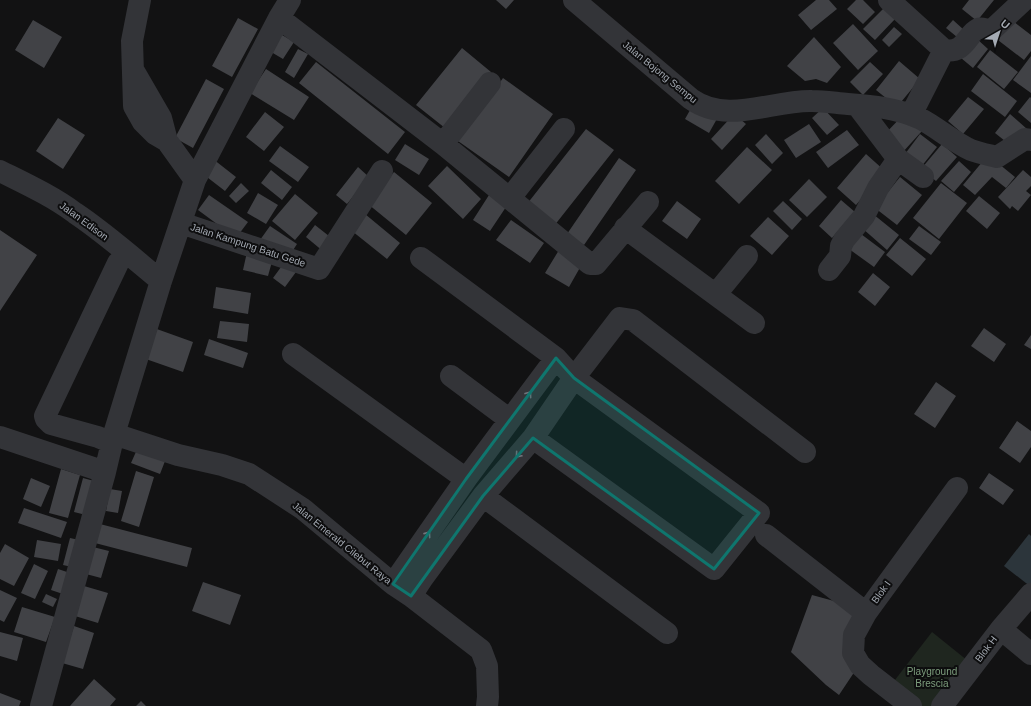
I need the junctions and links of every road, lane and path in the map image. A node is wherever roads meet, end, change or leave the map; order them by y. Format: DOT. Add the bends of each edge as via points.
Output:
graph roads {
  1 [pos="140,0"];
  2 [pos="574,0"];
  3 [pos="889,0"];
  4 [pos="1024,0"];
  5 [pos="285,9"];
  6 [pos="944,50"];
  7 [pos="490,83"];
  8 [pos="857,105"];
  9 [pos="911,115"];
  10 [pos="564,129"];
  11 [pos="1031,140"];
  12 [pos="443,144"];
  13 [pos="898,159"];
  14 [pos="0,171"];
  15 [pos="382,171"];
  16 [pos="923,177"];
  17 [pos="195,180"];
  18 [pos="510,198"];
  19 [pos="648,202"];
  20 [pos="181,223"];
  21 [pos="625,228"];
  22 [pos="747,256"];
  23 [pos="421,258"];
  24 [pos="118,263"];
  25 [pos="829,270"];
  26 [pos="161,281"];
  27 [pos="716,294"];
  28 [pos="754,323"];
  29 [pos="293,354"];
  30 [pos="556,358"];
  31 [pos="452,376"];
  32 [pos="574,378"];
  33 [pos="510,420"];
  34 [pos="0,437"];
  35 [pos="113,438"];
  36 [pos="533,438"];
  37 [pos="805,452"];
  38 [pos="105,472"];
  39 [pos="466,479"];
  40 [pos="957,488"];
  41 [pos="483,496"];
  42 [pos="766,535"];
  43 [pos="393,584"];
  44 [pos="1031,594"];
  45 [pos="411,596"];
  46 [pos="866,612"];
  47 [pos="1001,629"];
  48 [pos="667,634"];
  49 [pos="1031,654"];
  50 [pos="41,706"];
  51 [pos="487,706"];
  52 [pos="911,706"];
  53 [pos="942,706"];
  1 -- 17 [label="street" via="132,41 134,106 143,122 166,141"];
  2 -- 8 [label="street, Jalan Bojong Sempu" via="703,107 730,111 812,101"];
  3 -- 6 [label="street"];
  4 -- 6 [label="street" via="992,30 978,29 962,46"];
  5 -- 12 [label="street"];
  5 -- 17 [label="street"];
  6 -- 9 [label="street"];
  7 -- 12 [label="street"];
  8 -- 9 [label="street, Jalan Bojong Sempu" via="882,107"];
  8 -- 13 [label="street"];
  9 -- 11 [label="street, Jalan Bojong Sempu" via="971,150 997,157 1025,139"];
  10 -- 18 [label="street"];
  12 -- 18 [label="street"];
  13 -- 16 [label="street"];
  13 -- 25 [label="street" via="878,188 864,216 844,240 840,256"];
  14 -- 26 [label="street, Jalan Edison" via="74,212"];
  15 -- 20 [label="street, Jalan Kampung Batu Gede" via="318,269"];
  17 -- 20 [label="street"];
  18 -- 21 [label="street" via="590,264 596,264"];
  19 -- 21 [label="street"];
  20 -- 26 [label="street"];
  21 -- 27 [label="street"];
  22 -- 27 [label="street"];
  23 -- 30 [label="street"];
  24 -- 35 [label="street, Jalan Emerald Cilebut Raya" via="45,416 51,424 98,437"];
  26 -- 35 [label="street"];
  27 -- 28 [label="street"];
  29 -- 39 [label="street"];
  30 -- 32 [label="street"];
  33 -- 30 [label="street, one-way"];
  31 -- 33 [label="street"];
  32 -- 36 [label="street"];
  32 -- 36 [label="street" via="759,513 714,569"];
  32 -- 37 [label="street" via="620,318 633,320"];
  33 -- 39 [label="street"];
  34 -- 38 [label="street"];
  35 -- 38 [label="street"];
  35 -- 43 [label="street, Jalan Emerald Cilebut Raya" via="250,474 303,509"];
  36 -- 41 [label="street, one-way"];
  38 -- 50 [label="street"];
  43 -- 39 [label="street, one-way"];
  40 -- 46 [label="street, Blok I"];
  41 -- 45 [label="street"];
  41 -- 48 [label="street"];
  42 -- 46 [label="street, Blok I"];
  43 -- 45 [label="street, Jalan Emerald Cilebut Raya"];
  44 -- 47 [label="street, Blok H"];
  45 -- 51 [label="street, Jalan Emerald Cilebut Raya" via="481,650 487,666"];
  46 -- 52 [label="street" via="854,635 853,653 860,665"];
  47 -- 49 [label="street"];
  47 -- 53 [label="street, Blok H"];
}
